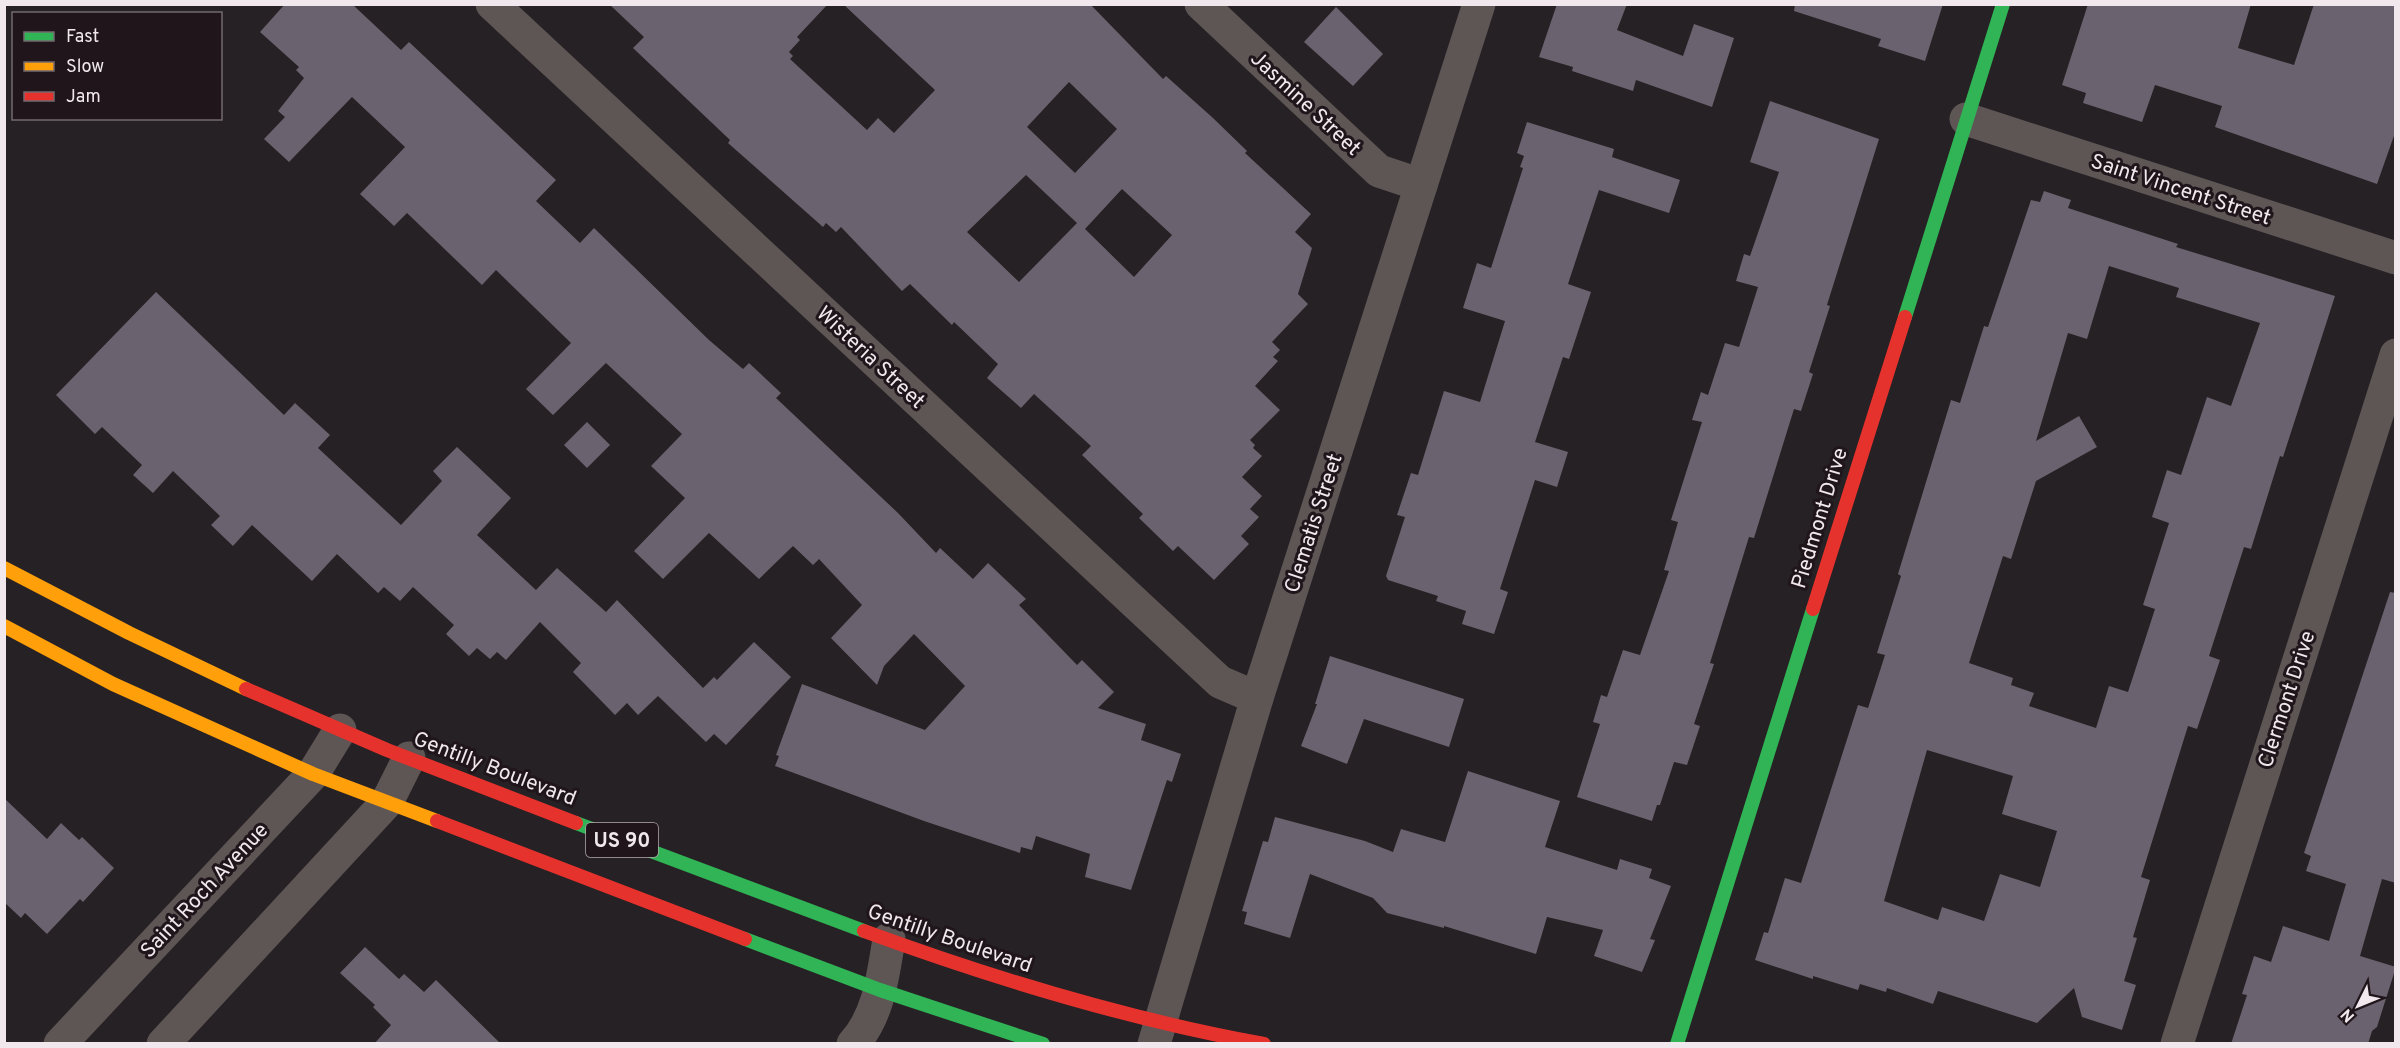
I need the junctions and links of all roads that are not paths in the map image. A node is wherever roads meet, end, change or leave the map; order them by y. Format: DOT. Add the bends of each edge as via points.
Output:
graph roads {
  1 [pos="492,4"];
  2 [pos="1200,4"];
  3 [pos="1479,4"];
  4 [pos="2003,4"];
  5 [pos="1966,119"];
  6 [pos="1421,185"];
  7 [pos="2396,258"];
  8 [pos="2396,355"];
  9 [pos="4,568"];
  10 [pos="4,626"];
  11 [pos="1257,698"];
  12 [pos="340,730"];
  13 [pos="409,758"];
  14 [pos="313,774"];
  15 [pos="387,802"];
  16 [pos="889,939"];
  17 [pos="880,990"];
  18 [pos="1156,1034"];
  19 [pos="60,1044"];
  20 [pos="163,1044"];
  21 [pos="853,1044"];
  22 [pos="1043,1044"];
  23 [pos="1264,1044"];
  24 [pos="1677,1044"];
  25 [pos="2177,1044"];
  1 -- 11 [label="street, Wisteria Street" via="1220,682"];
  2 -- 6 [label="street, Jasmine Street" via="1379,171"];
  3 -- 6 [label="street, Clematis Street"];
  4 -- 5 [label="main road, Piedmont Drive"];
  5 -- 7 [label="street, Saint Vincent Street"];
  5 -- 24 [label="main road, Piedmont Drive"];
  6 -- 11 [label="street, Clematis Street"];
  8 -- 25 [label="street, Clermont Drive"];
  9 -- 12 [label="main road, Gentilly Boulevard / US 90" via="87,613"];
  10 -- 14 [label="main road, US 90" via="113,684"];
  11 -- 18 [label="street, Clematis Street"];
  12 -- 13 [label="main road, Gentilly Boulevard / US 90"];
  12 -- 14 [label="street, Saint Roch Avenue"];
  13 -- 15 [label="street"];
  13 -- 16 [label="main road, Gentilly Boulevard / US 90"];
  14 -- 15 [label="main road, US 90"];
  14 -- 19 [label="street, Saint Roch Avenue"];
  15 -- 17 [label="main road, US 90"];
  15 -- 20 [label="street"];
  16 -- 17 [label="street"];
  16 -- 18 [label="main road, Gentilly Boulevard / US 90"];
  17 -- 21 [label="street" via="865,1031"];
  17 -- 22 [label="main road, US 90"];
  18 -- 23 [label="main road, Gentilly Boulevard / US 90"];
}
